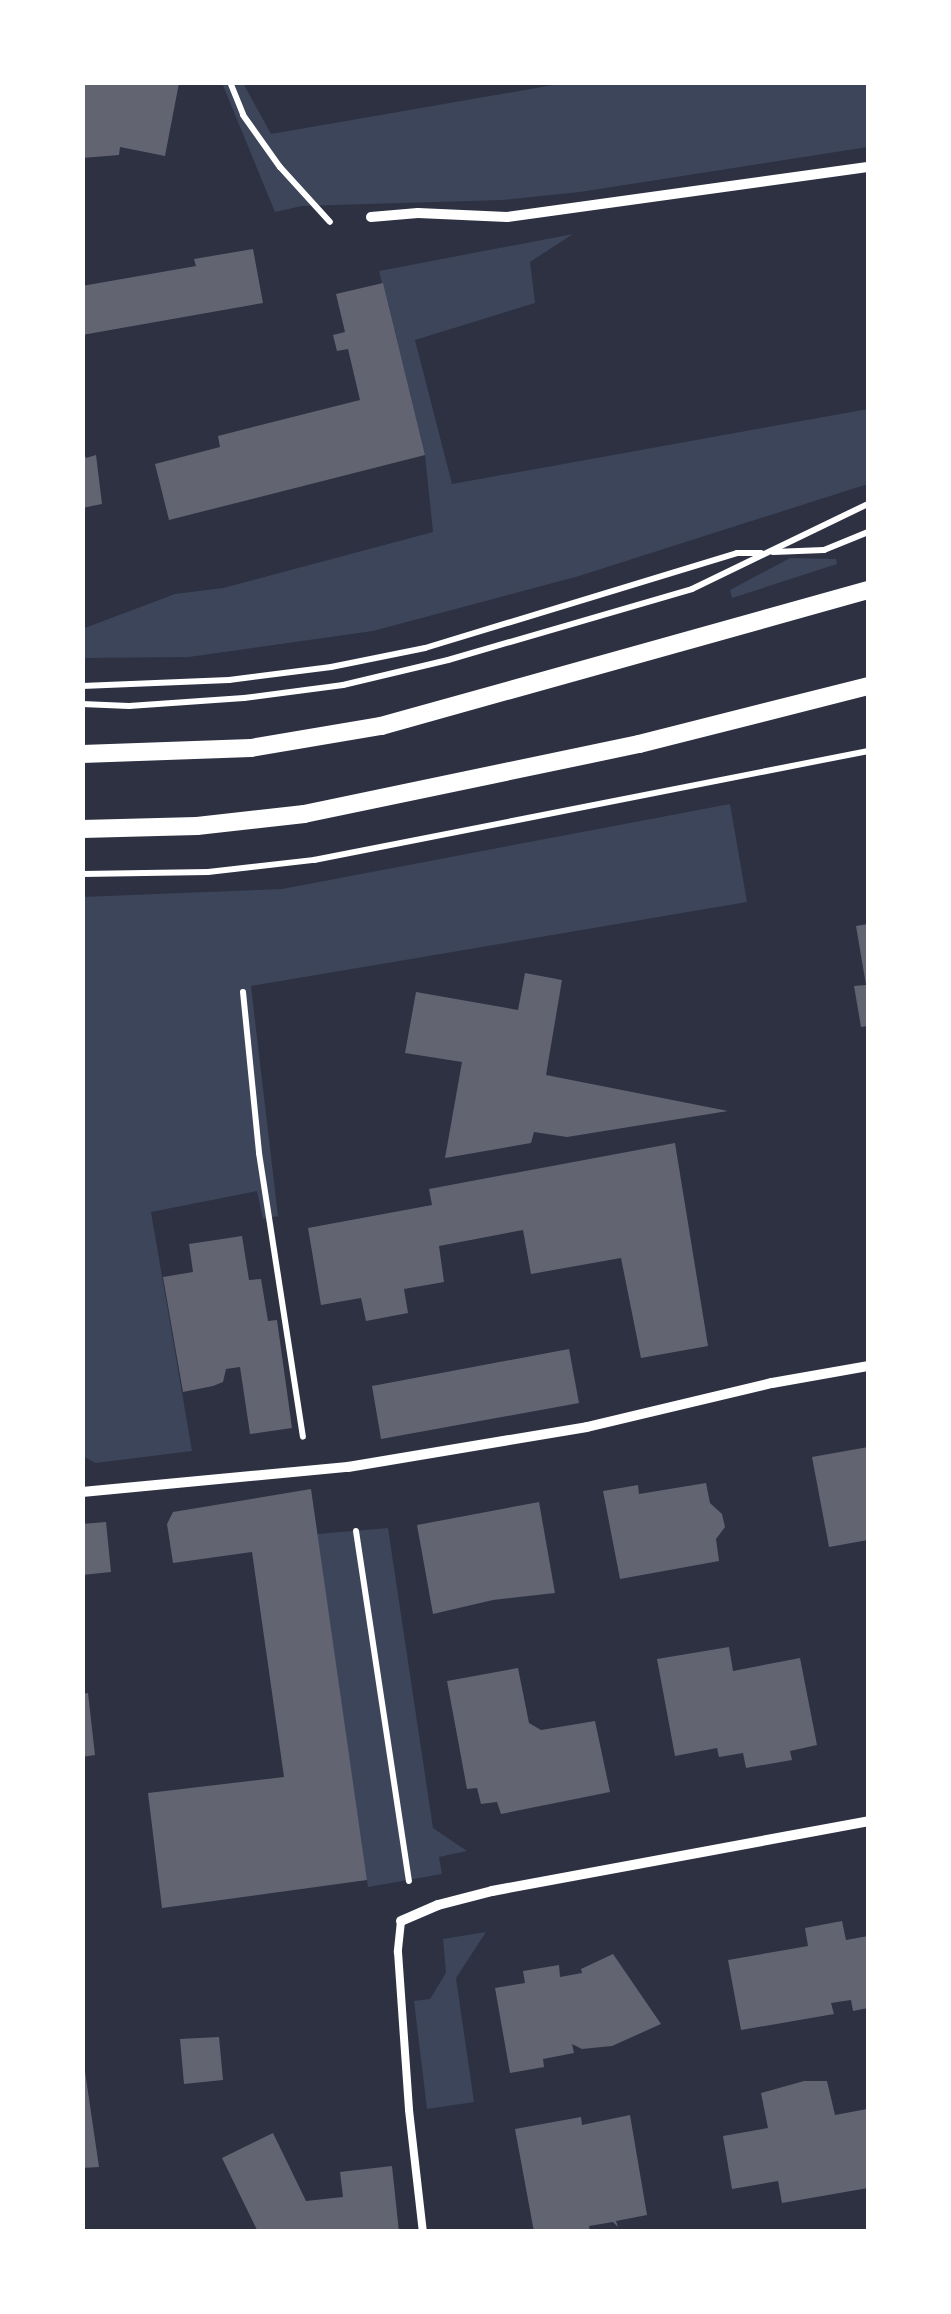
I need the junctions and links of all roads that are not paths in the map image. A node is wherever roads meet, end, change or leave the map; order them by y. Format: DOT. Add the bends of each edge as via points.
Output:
graph roads {
  1 [pos="868,166"];
  2 [pos="371,216"];
  3 [pos="868,590"];
  4 [pos="868,686"];
  5 [pos="82,754"];
  6 [pos="82,828"];
  7 [pos="868,1366"];
  8 [pos="82,1492"];
  9 [pos="868,1821"];
  10 [pos="401,1921"];
  11 [pos="423,2232"];
  1 -- 2 [label="street" via="507,217"];
  3 -- 5 [label="street" via="381,726 251,748"];
  4 -- 6 [label="street" via="639,744 304,814 197,826"];
  7 -- 8 [label="street" via="587,1427 309,1473"];
  9 -- 10 [label="street" via="492,1891"];
  10 -- 11 [label="lane" via="408,2110"];
}
